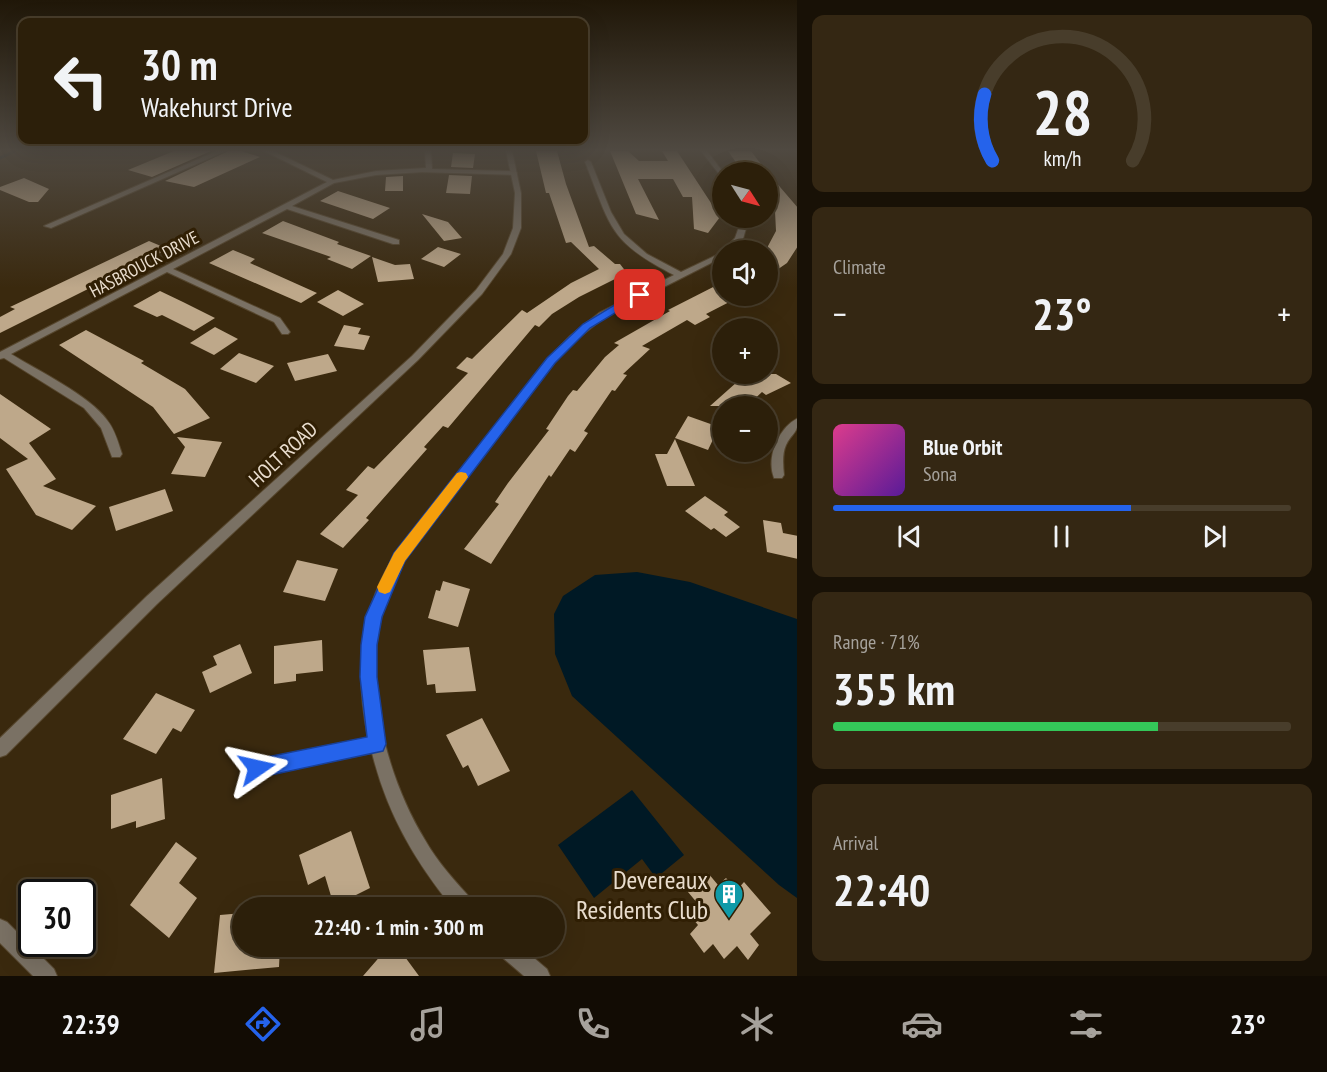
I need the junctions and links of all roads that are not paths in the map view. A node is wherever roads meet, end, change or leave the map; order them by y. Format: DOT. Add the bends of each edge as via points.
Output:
graph roads {
  1 [pos="117,197"];
  2 [pos="304,197"];
  3 [pos="518,197"];
  4 [pos="602,197"];
  5 [pos="286,206"];
  6 [pos="48,226"];
  7 [pos="396,242"];
  8 [pos="712,259"];
  9 [pos="167,269"];
  10 [pos="680,275"];
  11 [pos="285,332"];
  12 [pos="2,355"];
  13 [pos="797,423"];
  14 [pos="116,454"];
  15 [pos="778,475"];
  16 [pos="377,744"];
  17 [pos="0,749"];
  18 [pos="257,768"];
  19 [pos="456,897"];
  20 [pos="0,929"];
  21 [pos="517,957"];
  22 [pos="47,976"];
  23 [pos="540,976"];
  1 -- 6 [label="street"];
  2 -- 5 [label="street, HASBROUCK DRIVE"];
  3 -- 17 [label="street, HOLT ROAD" via="517,228 507,254 479,292 415,358 152,600"];
  4 -- 10 [label="street" via="623,238 649,259"];
  5 -- 7 [label="street"];
  5 -- 9 [label="street, HASBROUCK DRIVE"];
  8 -- 10 [label="street"];
  9 -- 11 [label="street" via="277,320"];
  9 -- 12 [label="street, HASBROUCK DRIVE"];
  10 -- 16 [label="street" via="620,304 573,338 399,558 374,617 369,645"];
  12 -- 14 [label="street" via="88,406 109,429"];
  13 -- 15 [label="street" via="782,438 776,454"];
  16 -- 18 [label="street"];
  16 -- 19 [label="street" via="418,846"];
  20 -- 22 [label="street"];
  21 -- 23 [label="street"];
}
